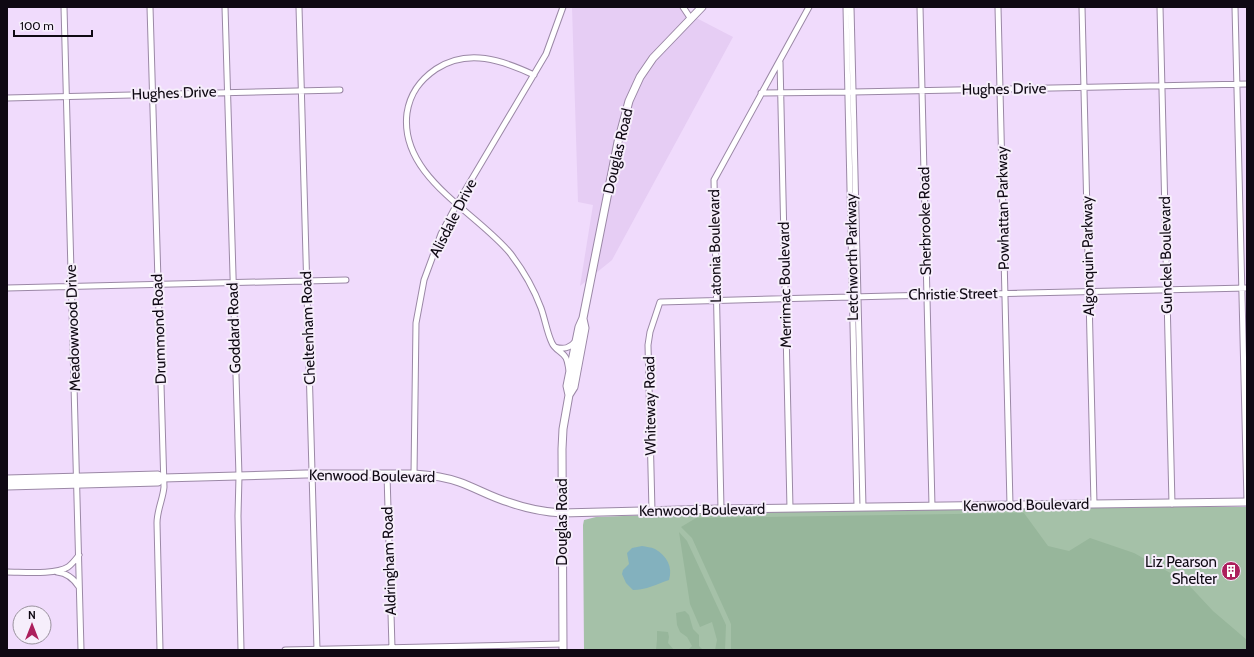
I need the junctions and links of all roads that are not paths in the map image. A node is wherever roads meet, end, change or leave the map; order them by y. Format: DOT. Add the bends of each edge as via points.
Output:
graph roads {
  1 [pos="64,7"];
  2 [pos="150,7"];
  3 [pos="225,7"];
  4 [pos="299,7"];
  5 [pos="563,7"];
  6 [pos="683,7"];
  7 [pos="702,7"];
  8 [pos="809,7"];
  9 [pos="846,7"];
  10 [pos="851,7"];
  11 [pos="920,7"];
  12 [pos="998,7"];
  13 [pos="1082,7"];
  14 [pos="1160,7"];
  15 [pos="1235,7"];
  16 [pos="691,19"];
  17 [pos="780,62"];
  18 [pos="534,75"];
  19 [pos="1237,84"];
  20 [pos="1247,84"];
  21 [pos="1162,85"];
  22 [pos="1084,87"];
  23 [pos="1000,89"];
  24 [pos="340,90"];
  25 [pos="301,91"];
  26 [pos="922,91"];
  27 [pos="227,92"];
  28 [pos="850,92"];
  29 [pos="761,93"];
  30 [pos="152,94"];
  31 [pos="780,94"];
  32 [pos="67,96"];
  33 [pos="7,98"];
  34 [pos="457,204"];
  35 [pos="346,280"];
  36 [pos="307,281"];
  37 [pos="233,282"];
  38 [pos="157,284"];
  39 [pos="72,287"];
  40 [pos="7,288"];
  41 [pos="1244,288"];
  42 [pos="1167,290"];
  43 [pos="1088,292"];
  44 [pos="1005,293"];
  45 [pos="927,295"];
  46 [pos="855,297"];
  47 [pos="786,298"];
  48 [pos="716,300"];
  49 [pos="660,302"];
  50 [pos="583,318"];
  51 [pos="576,341"];
  52 [pos="554,347"];
  53 [pos="570,371"];
  54 [pos="569,395"];
  55 [pos="312,474"];
  56 [pos="387,474"];
  57 [pos="414,474"];
  58 [pos="239,476"];
  59 [pos="163,478"];
  60 [pos="77,480"];
  61 [pos="8,482"];
  62 [pos="1247,502"];
  63 [pos="1094,504"];
  64 [pos="1172,504"];
  65 [pos="1010,505"];
  66 [pos="932,506"];
  67 [pos="860,507"];
  68 [pos="790,508"];
  69 [pos="721,509"];
  70 [pos="652,510"];
  71 [pos="562,513"];
  72 [pos="79,555"];
  73 [pos="54,571"];
  74 [pos="7,572"];
  75 [pos="80,588"];
  76 [pos="563,647"];
  77 [pos="392,648"];
  78 [pos="81,650"];
  79 [pos="160,650"];
  80 [pos="241,650"];
  81 [pos="285,650"];
  82 [pos="317,650"];
  1 -- 32 [label="street, Meadowwood Drive"];
  2 -- 30 [label="street, Drummond Road"];
  3 -- 27 [label="street, Goddard Road"];
  4 -- 25 [label="street, Cheltenham Road"];
  5 -- 18 [label="street, Alisdale Drive" via="546,54"];
  6 -- 16 [label="street"];
  7 -- 16 [label="street, Douglas Road"];
  8 -- 17 [label="street, Latonia Boulevard"];
  9 -- 28 [label="street, Letchworth Parkway"];
  10 -- 28 [label="street, Letchworth Parkway"];
  11 -- 26 [label="street, Sherbrooke Road"];
  12 -- 23 [label="street, Powhattan Parkway"];
  13 -- 22 [label="street, Algonquin Parkway"];
  14 -- 21 [label="street, Gunckel Boulevard"];
  15 -- 19 [label="street"];
  16 -- 50 [label="street, Douglas Road" via="653,58 640,77 629,101 618,142"];
  17 -- 29 [label="street, Latonia Boulevard"];
  17 -- 31 [label="street, Merrimac Boulevard"];
  18 -- 34 [label="street, Alisdale Drive"];
  18 -- 34 [label="street" via="501,61 465,58 434,70 413,91 408,105 406,126 410,145 429,177"];
  19 -- 20 [label="street, Hughes Drive"];
  19 -- 21 [label="street, Hughes Drive"];
  19 -- 41 [label="street"];
  21 -- 22 [label="street, Hughes Drive"];
  21 -- 42 [label="street, Gunckel Boulevard"];
  22 -- 23 [label="street, Hughes Drive"];
  22 -- 43 [label="street, Algonquin Parkway"];
  23 -- 26 [label="street, Hughes Drive"];
  23 -- 44 [label="street, Powhattan Parkway"];
  24 -- 25 [label="street, Hughes Drive"];
  25 -- 27 [label="street, Hughes Drive"];
  25 -- 36 [label="street, Cheltenham Road"];
  26 -- 28 [label="street, Hughes Drive"];
  26 -- 45 [label="street, Sherbrooke Road"];
  27 -- 30 [label="street, Hughes Drive"];
  27 -- 37 [label="street, Goddard Road"];
  28 -- 31 [label="street, Hughes Drive"];
  28 -- 46 [label="street, Letchworth Parkway"];
  29 -- 31 [label="street, Hughes Drive"];
  29 -- 48 [label="street, Latonia Boulevard" via="714,180"];
  30 -- 32 [label="street, Hughes Drive"];
  30 -- 38 [label="street, Drummond Road"];
  31 -- 47 [label="street, Merrimac Boulevard"];
  32 -- 33 [label="street, Hughes Drive"];
  32 -- 39 [label="street, Meadowwood Drive"];
  34 -- 52 [label="street" via="493,235 516,262 536,297"];
  34 -- 57 [label="street, Alisdale Drive" via="441,234 420,295 416,323"];
  35 -- 36 [label="street"];
  36 -- 37 [label="street"];
  36 -- 55 [label="street, Cheltenham Road"];
  37 -- 38 [label="street"];
  37 -- 58 [label="street, Goddard Road"];
  38 -- 39 [label="street"];
  38 -- 59 [label="street, Drummond Road"];
  39 -- 40 [label="street"];
  39 -- 60 [label="street, Meadowwood Drive"];
  41 -- 42 [label="street, Christie Street"];
  41 -- 62 [label="street"];
  42 -- 43 [label="street, Christie Street"];
  42 -- 64 [label="street, Gunckel Boulevard"];
  43 -- 44 [label="street, Christie Street"];
  43 -- 63 [label="street, Algonquin Parkway"];
  44 -- 45 [label="street, Christie Street"];
  44 -- 65 [label="street, Powhattan Parkway"];
  45 -- 46 [label="street, Christie Street"];
  45 -- 66 [label="street, Sherbrooke Road"];
  46 -- 47 [label="street, Christie Street"];
  46 -- 67 [label="street, Letchworth Parkway"];
  47 -- 48 [label="street, Christie Street"];
  47 -- 68 [label="street, Merrimac Boulevard"];
  48 -- 49 [label="street, Christie Street"];
  48 -- 69 [label="street, Latonia Boulevard"];
  49 -- 70 [label="street, Whiteway Road" via="648,345"];
  50 -- 51 [label="street, Douglas Road"];
  50 -- 54 [label="street, Douglas Road" via="585,328 574,387"];
  51 -- 52 [label="street" via="566,349"];
  51 -- 53 [label="street, Douglas Road"];
  52 -- 53 [label="street" via="566,358"];
  53 -- 54 [label="street, Douglas Road" via="567,386"];
  54 -- 71 [label="street, Douglas Road" via="562,440"];
  55 -- 56 [label="street, Kenwood Boulevard"];
  55 -- 58 [label="street, Kenwood Boulevard"];
  55 -- 82 [label="street, Cheltenham Road"];
  56 -- 57 [label="street, Kenwood Boulevard"];
  56 -- 77 [label="street, Aldringham Road"];
  57 -- 71 [label="street, Kenwood Boulevard" via="458,482 521,507"];
  58 -- 59 [label="street, Kenwood Boulevard"];
  58 -- 80 [label="street, Goddard Road"];
  59 -- 60 [label="street, Kenwood Boulevard" via="158,482"];
  59 -- 79 [label="street, Drummond Road" via="157,523"];
  60 -- 61 [label="street, Kenwood Boulevard"];
  60 -- 72 [label="street, Meadowwood Drive"];
  62 -- 64 [label="street, Kenwood Boulevard"];
  63 -- 64 [label="street, Kenwood Boulevard"];
  63 -- 65 [label="street, Kenwood Boulevard"];
  65 -- 66 [label="street, Kenwood Boulevard"];
  66 -- 67 [label="street, Kenwood Boulevard"];
  67 -- 68 [label="street, Kenwood Boulevard"];
  68 -- 69 [label="street, Kenwood Boulevard"];
  69 -- 70 [label="street, Kenwood Boulevard"];
  70 -- 71 [label="street, Kenwood Boulevard"];
  71 -- 76 [label="street, Douglas Road"];
  72 -- 73 [label="street" via="67,567"];
  72 -- 75 [label="street, Meadowwood Drive"];
  73 -- 74 [label="street"];
  73 -- 75 [label="street" via="67,575"];
  75 -- 78 [label="street, Meadowwood Drive"];
  76 -- 77 [label="street"];
  77 -- 82 [label="street"];
  81 -- 82 [label="street"];
}
